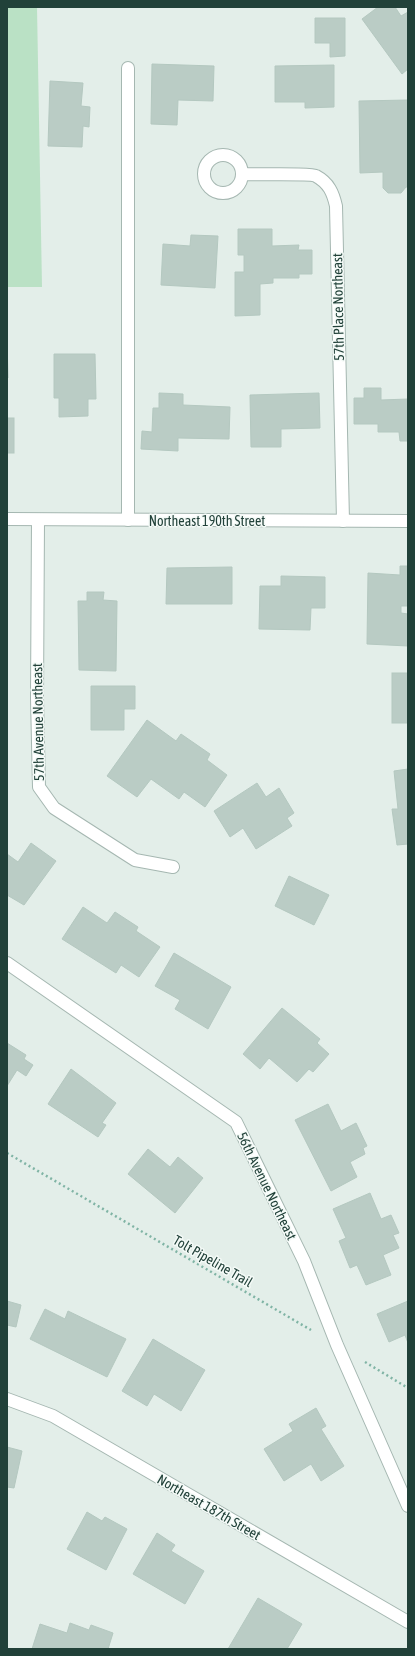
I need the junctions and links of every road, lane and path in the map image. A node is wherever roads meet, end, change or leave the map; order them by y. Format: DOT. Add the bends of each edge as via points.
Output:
graph roads {
  1 [pos="128,68"];
  2 [pos="242,174"];
  3 [pos="7,519"];
  4 [pos="38,520"];
  5 [pos="128,520"];
  6 [pos="343,521"];
  7 [pos="408,521"];
  8 [pos="173,867"];
  9 [pos="7,963"];
  10 [pos="7,1153"];
  11 [pos="337,1345"];
  12 [pos="363,1360"];
  13 [pos="408,1388"];
  14 [pos="7,1399"];
  15 [pos="408,1506"];
  16 [pos="408,1622"];
  1 -- 5 [label="street"];
  2 -- 6 [label="street, 57th Place Northeast" via="315,175 327,184 333,193 336,206"];
  3 -- 4 [label="street, Northeast 190th Street"];
  4 -- 5 [label="street, Northeast 190th Street"];
  4 -- 8 [label="street, 57th Avenue Northeast" via="39,787 54,808 135,860"];
  5 -- 6 [label="street, Northeast 190th Street"];
  6 -- 7 [label="street, Northeast 190th Street"];
  9 -- 11 [label="street, 56th Avenue Northeast" via="236,1122 304,1262"];
  10 -- 11 [label="path, Tolt Pipeline Trail"];
  11 -- 15 [label="street, 56th Avenue Northeast"];
  12 -- 13 [label="path"];
  14 -- 16 [label="street, Northeast 187th Street" via="53,1416"];
}
